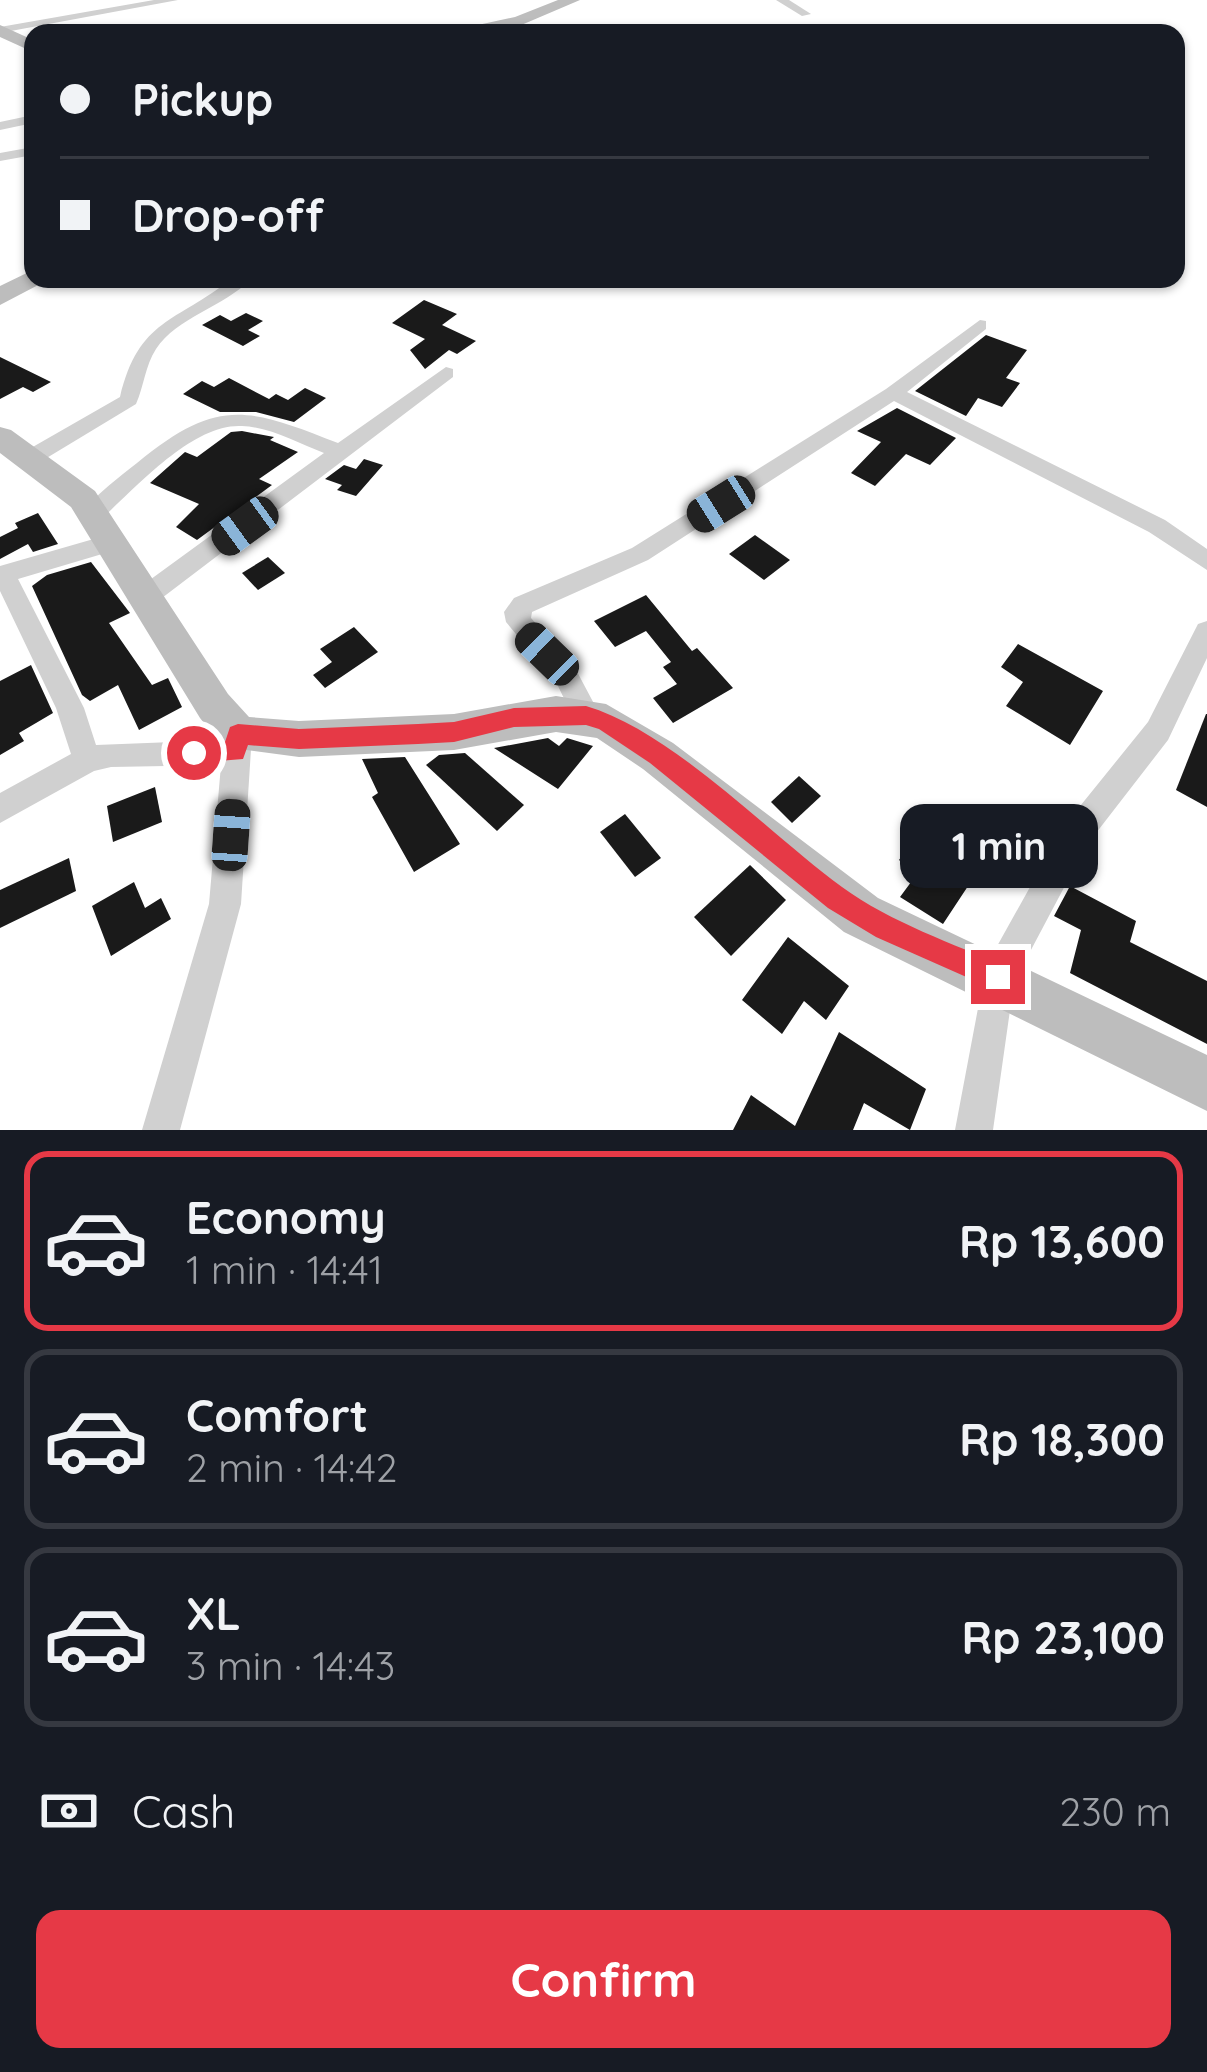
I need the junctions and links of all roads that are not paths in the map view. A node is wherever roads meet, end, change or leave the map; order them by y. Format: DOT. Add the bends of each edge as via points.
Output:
graph roads {
  1 [pos="173,0"];
  2 [pos="572,0"];
  3 [pos="781,0"];
  4 [pos="806,14"];
  5 [pos="35,24"];
  6 [pos="507,24"];
  7 [pos="229,288"];
  8 [pos="980,325"];
  9 [pos="446,373"];
  10 [pos="893,394"];
  11 [pos="16,447"];
  12 [pos="341,452"];
  13 [pos="102,528"];
  14 [pos="1207,561"];
  15 [pos="2,574"];
  16 [pos="146,597"];
  17 [pos="1207,631"];
  18 [pos="586,716"];
  19 [pos="236,743"];
  20 [pos="87,760"];
  21 [pos="0,809"];
  22 [pos="998,977"];
  23 [pos="1207,1084"];
  24 [pos="161,1130"];
  25 [pos="974,1130"];
  1 -- 5 [label="street"];
  2 -- 6 [label="street"];
  3 -- 4 [label="street"];
  7 -- 11 [label="street" via="142,350 129,400"];
  8 -- 10 [label="street"];
  9 -- 12 [label="street"];
  10 -- 14 [label="street" via="1157,526"];
  10 -- 18 [label="street" via="627,561 523,605 519,622 566,674"];
  11 -- 13 [label="street" via="71,487"];
  12 -- 13 [label="street" via="223,419 192,433"];
  12 -- 16 [label="street"];
  13 -- 15 [label="street"];
  13 -- 16 [label="street"];
  15 -- 20 [label="street" via="70,708"];
  16 -- 19 [label="street"];
  17 -- 22 [label="street" via="1158,731 1075,836"];
  18 -- 19 [label="street"];
  18 -- 22 [label="street" via="658,756 837,899"];
  19 -- 20 [label="street"];
  19 -- 24 [label="street" via="225,904"];
  20 -- 21 [label="street"];
  22 -- 23 [label="street"];
  22 -- 25 [label="street"];
}
